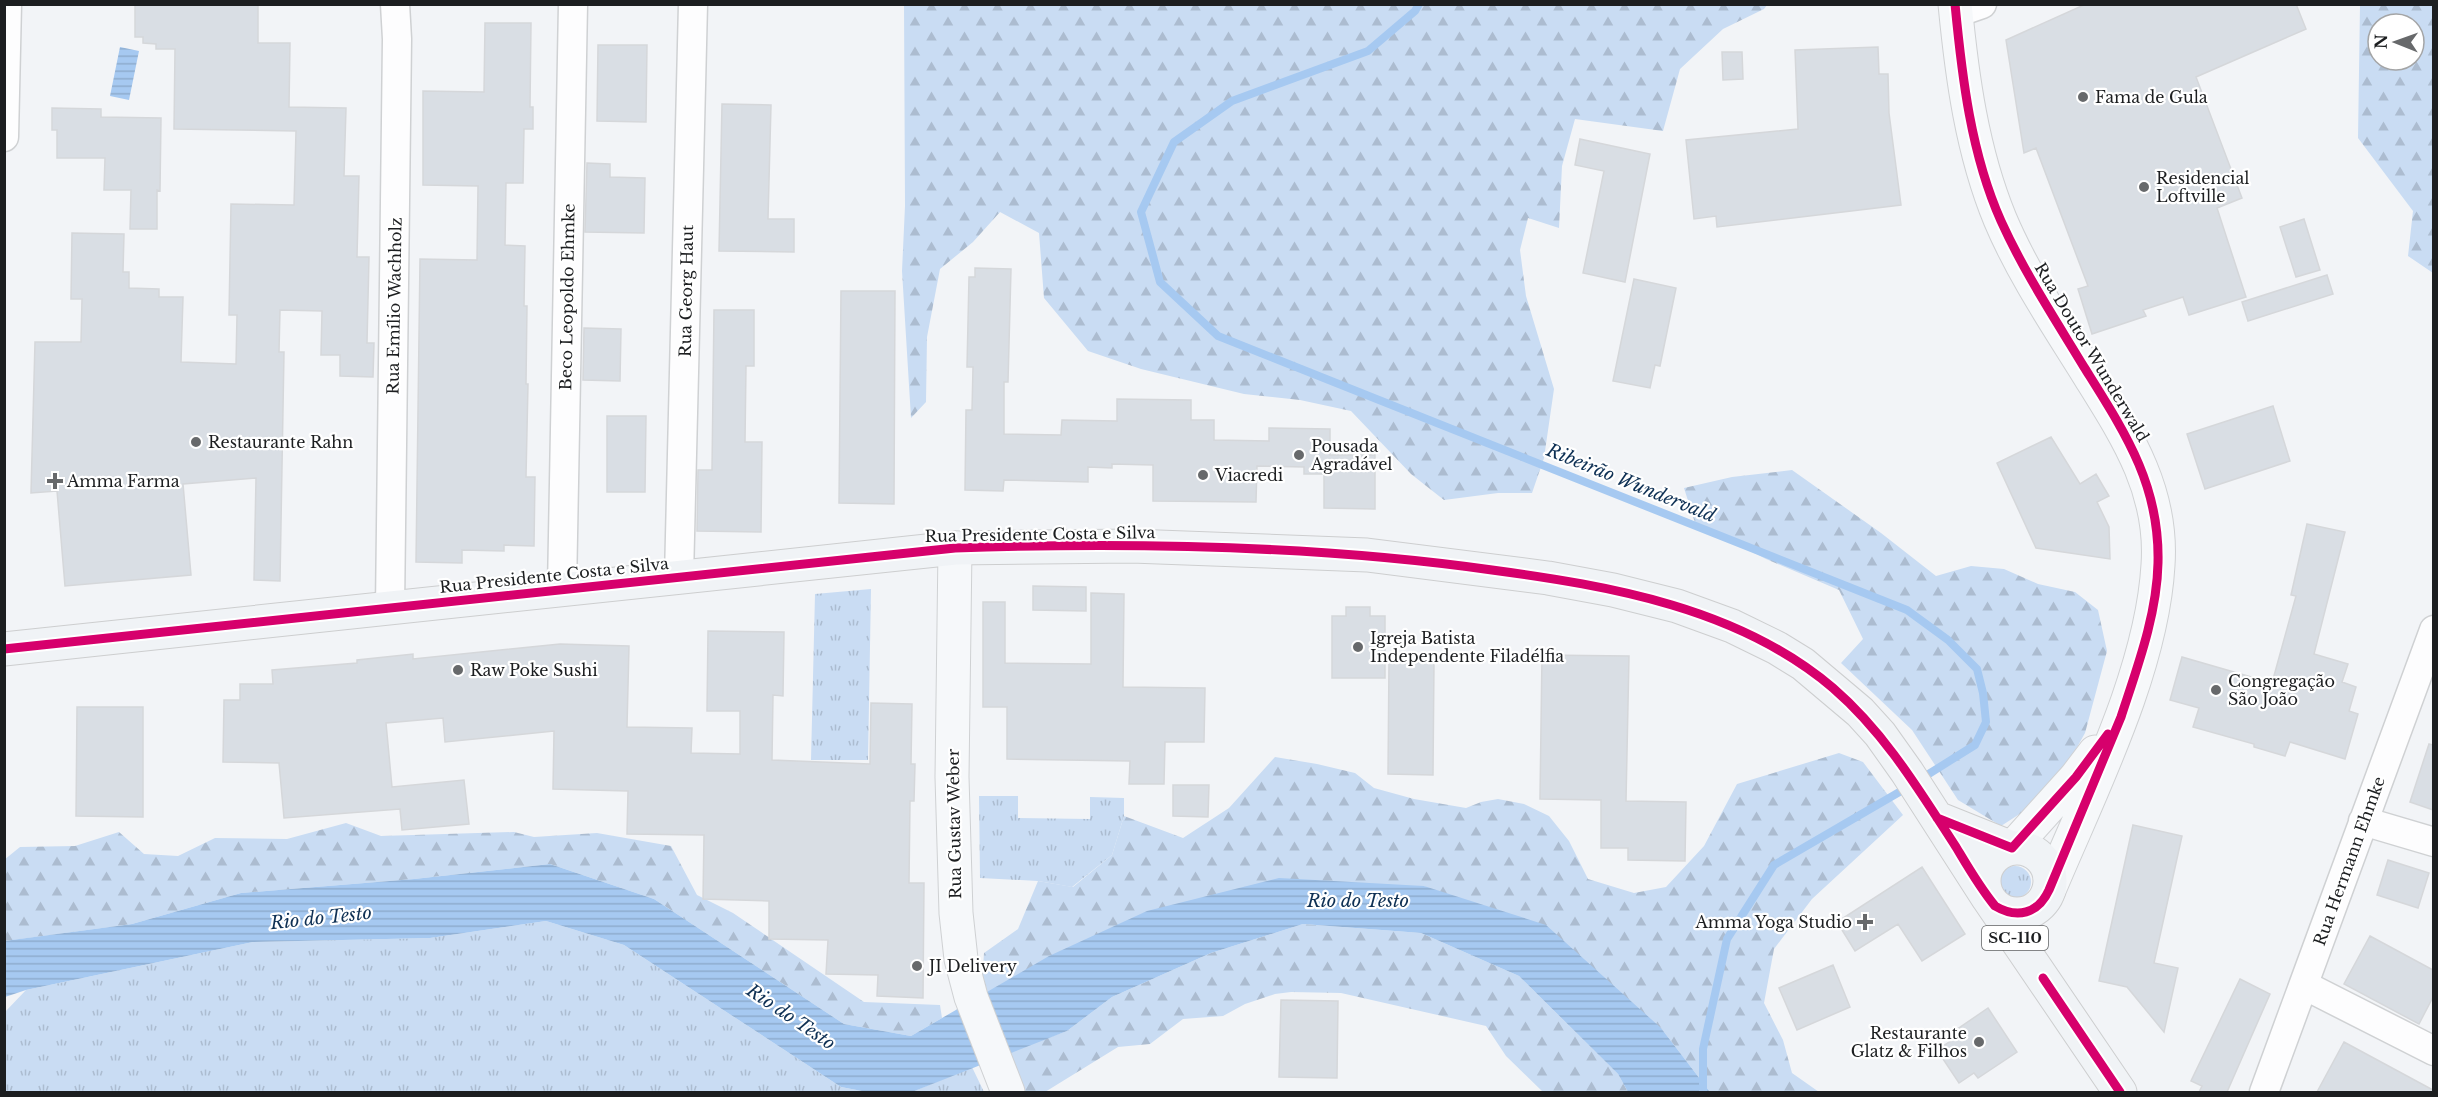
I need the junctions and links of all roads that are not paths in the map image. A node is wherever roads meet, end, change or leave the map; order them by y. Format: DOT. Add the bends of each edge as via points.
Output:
graph roads {
  1 [pos="7,4"];
  2 [pos="395,4"];
  3 [pos="573,4"];
  4 [pos="693,4"];
  5 [pos="1965,7"];
  6 [pos="4,137"];
  7 [pos="955,548"];
  8 [pos="679,577"];
  9 [pos="562,589"];
  10 [pos="390,608"];
  11 [pos="2433,630"];
  12 [pos="4,649"];
  13 [pos="2121,717"];
  14 [pos="1922,795"];
  15 [pos="2363,820"];
  16 [pos="2433,842"];
  17 [pos="2012,848"];
  18 [pos="2047,895"];
  19 [pos="1988,897"];
  20 [pos="2043,978"];
  21 [pos="2304,985"];
  22 [pos="2433,1052"];
  23 [pos="1002,1080"];
  24 [pos="2120,1092"];
  25 [pos="2264,1092"];
  1 -- 6 [label="street"];
  2 -- 10 [label="street, Rua Emílio Wachholz"];
  3 -- 9 [label="street, Beco Leopoldo Ehmke"];
  4 -- 8 [label="street, Rua Georg Haut"];
  5 -- 13 [label="street, Rua Doutor Wunderwald" via="1970,113 1982,170 2031,281 2129,440 2145,477 2156,519 2158,564 2154,602"];
  7 -- 8 [label="main road, Rua Presidente Costa e Silva / SC-110"];
  7 -- 14 [label="main road, Rua Presidente Costa e Silva / SC-110" via="1132,546 1367,555 1548,578 1677,606 1732,626 1803,664 1880,734"];
  7 -- 23 [label="street, Rua Gustav Weber" via="952,777 956,913 961,959 971,997"];
  8 -- 9 [label="main road, Rua Presidente Costa e Silva / SC-110"];
  9 -- 10 [label="main road, Rua Presidente Costa e Silva / SC-110"];
  10 -- 12 [label="main road, Rua Presidente Costa e Silva / SC-110"];
  11 -- 15 [label="street, Rua Hermann Ehmke"];
  13 -- 17 [label="street, Rua Doutor Wunderwald" via="2076,777"];
  13 -- 18 [label="street, Rua Doutor Wunderwald"];
  14 -- 17 [label="main road"];
  14 -- 19 [label="main road, SC-110"];
  15 -- 16 [label="street"];
  15 -- 21 [label="street, Rua Hermann Ehmke"];
  17 -- 18 [label="main road" via="2041,859 2047,868"];
  17 -- 19 [label="main road" via="1993,858 1987,867 1984,887"];
  18 -- 19 [label="main road" via="2036,908 2015,915 1995,906"];
  18 -- 20 [label="main road, SC-110"];
  19 -- 20 [label="main road, SC-110"];
  20 -- 24 [label="main road, SC-110"];
  21 -- 22 [label="street"];
  21 -- 25 [label="street, Rua Hermann Ehmke"];
}
